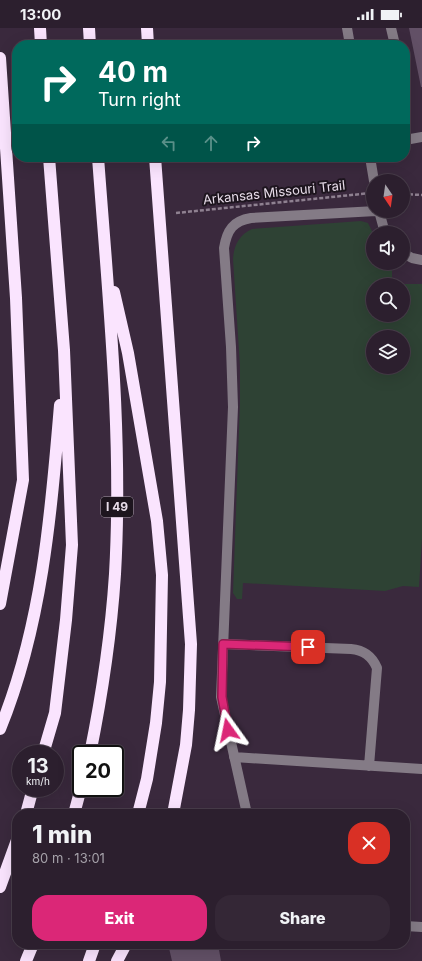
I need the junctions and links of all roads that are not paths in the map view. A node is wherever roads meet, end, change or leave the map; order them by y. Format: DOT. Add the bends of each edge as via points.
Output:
graph roads {
  1 [pos="40,28"];
  2 [pos="89,28"];
  3 [pos="146,28"];
  4 [pos="347,28"];
  5 [pos="391,28"];
  6 [pos="41,40"];
  7 [pos="90,40"];
  8 [pos="147,40"];
  9 [pos="349,40"];
  10 [pos="394,40"];
  11 [pos="0,58"];
  12 [pos="422,137"];
  13 [pos="410,139"];
  14 [pos="49,162"];
  15 [pos="98,162"];
  16 [pos="155,162"];
  17 [pos="371,162"];
  18 [pos="373,174"];
  19 [pos="366,212"];
  20 [pos="410,257"];
  21 [pos="106,258"];
  22 [pos="422,260"];
  23 [pos="64,350"];
  24 [pos="0,604"];
  25 [pos="223,644"];
  26 [pos="0,729"];
  27 [pos="46,745"];
  28 [pos="92,745"];
  29 [pos="234,757"];
  30 [pos="369,766"];
  31 [pos="422,769"];
  32 [pos="31,797"];
  33 [pos="79,797"];
  34 [pos="27,809"];
  35 [pos="76,809"];
  36 [pos="139,809"];
  37 [pos="174,809"];
  38 [pos="245,809"];
  39 [pos="12,854"];
  40 [pos="0,887"];
  41 [pos="410,926"];
  42 [pos="422,927"];
  43 [pos="31,949"];
  44 [pos="93,949"];
  45 [pos="123,949"];
  46 [pos="26,961"];
  47 [pos="89,961"];
  48 [pos="117,961"];
  1 -- 6 [label="highway"];
  2 -- 7 [label="highway"];
  3 -- 8 [label="highway"];
  4 -- 9 [label="street"];
  5 -- 10 [label="street"];
  11 -- 24 [label="highway" via="16,298 23,480"];
  12 -- 13 [label="street"];
  14 -- 23 [label="highway"];
  15 -- 21 [label="highway, I 49"];
  16 -- 37 [label="highway" via="191,644 186,745"];
  17 -- 18 [label="street"];
  19 -- 25 [label="street" via="240,220 226,238 233,407"];
  20 -- 22 [label="street"];
  21 -- 28 [label="highway, I 49" via="115,395 117,532 109,633"];
  21 -- 36 [label="highway" via="128,353 157,521 162,575 160,675 156,723"];
  23 -- 26 [label="highway" via="54,486 44,568 26,647"];
  23 -- 27 [label="highway" via="72,545 55,713"];
  25 -- 29 [label="street" via="222,697"];
  25 -- 30 [label="street" via="351,649 365,652 371,657 377,668"];
  29 -- 30 [label="street"];
  29 -- 38 [label="street"];
  30 -- 31 [label="street"];
  32 -- 34 [label="highway"];
  33 -- 35 [label="highway"];
  39 -- 40 [label="highway"];
  41 -- 42 [label="street"];
  43 -- 46 [label="highway"];
  44 -- 47 [label="highway"];
  45 -- 48 [label="highway"];
}
